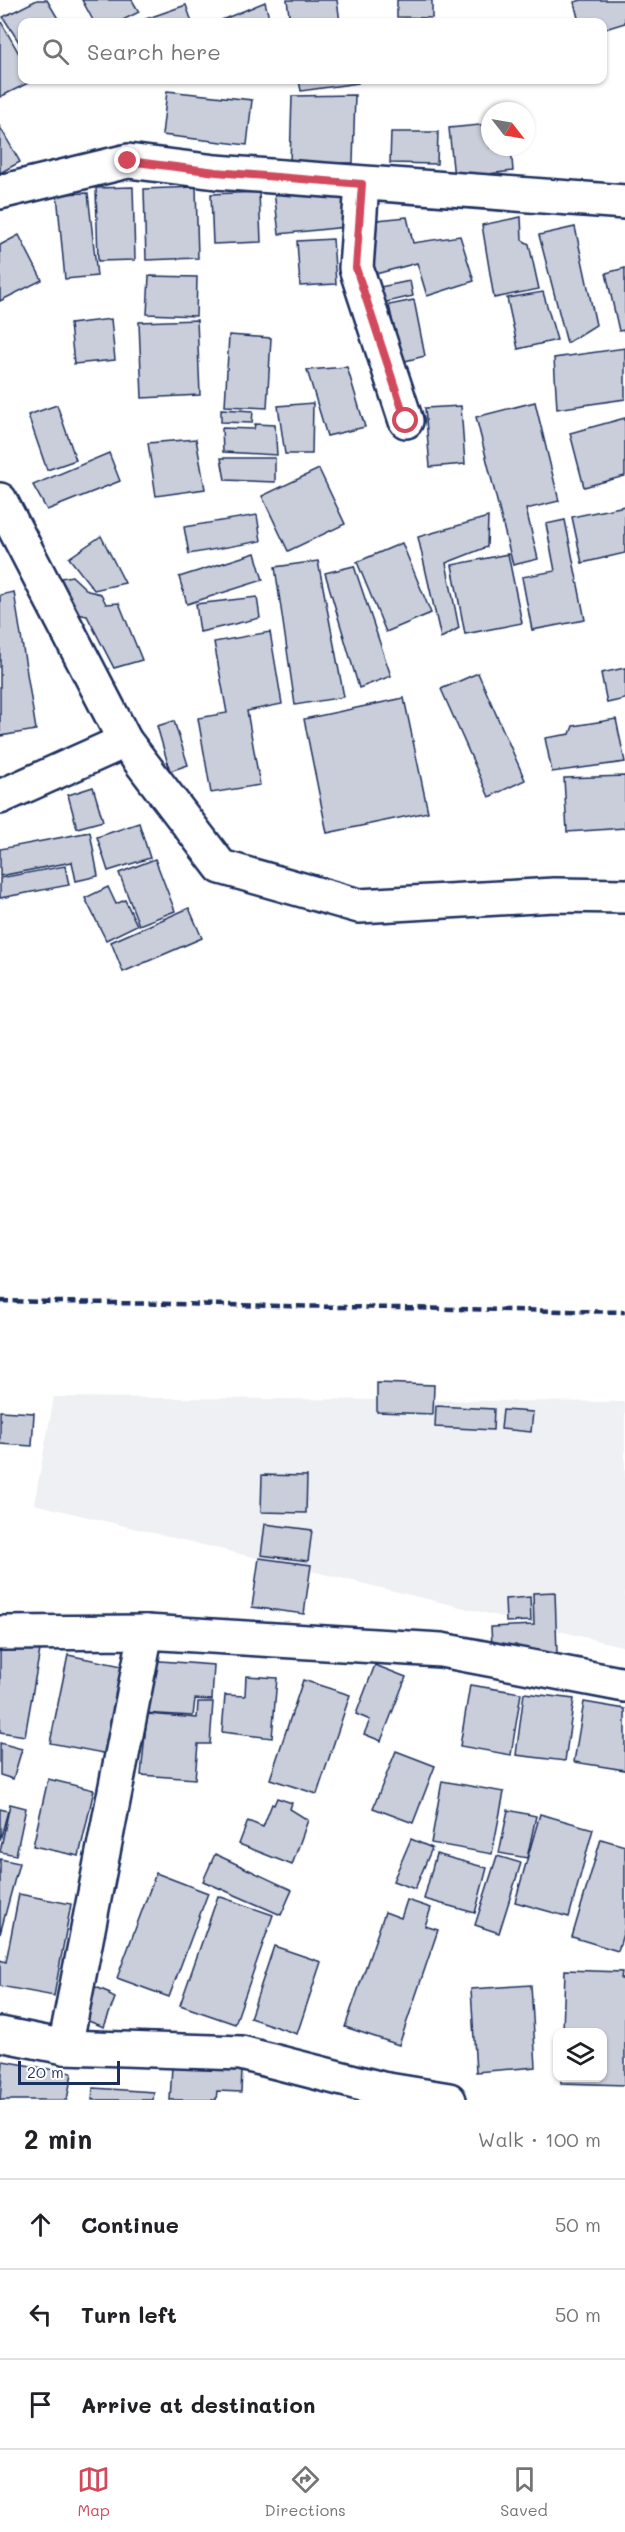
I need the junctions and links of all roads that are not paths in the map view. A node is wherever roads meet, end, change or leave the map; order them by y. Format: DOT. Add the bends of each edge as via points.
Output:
graph roads {
  1 [pos="362,184"];
  2 [pos="0,192"];
  3 [pos="625,202"];
  4 [pos="406,421"];
  5 [pos="0,500"];
  6 [pos="125,741"];
  7 [pos="0,797"];
  8 [pos="625,896"];
  9 [pos="146,1632"];
  10 [pos="0,1633"];
  11 [pos="625,1685"];
  12 [pos="0,2034"];
  13 [pos="65,2047"];
  14 [pos="382,2095"];
  15 [pos="449,2100"];
  1 -- 2 [label="street" via="128,161"];
  1 -- 3 [label="street"];
  1 -- 4 [label="street" via="356,268"];
  5 -- 6 [label="street"];
  6 -- 7 [label="street"];
  6 -- 8 [label="street" via="221,867 359,906 554,895"];
  9 -- 10 [label="street"];
  9 -- 11 [label="street" via="441,1650"];
  9 -- 13 [label="street"];
  12 -- 13 [label="street"];
  13 -- 14 [label="street" via="241,2053"];
  14 -- 15 [label="street"];
}
